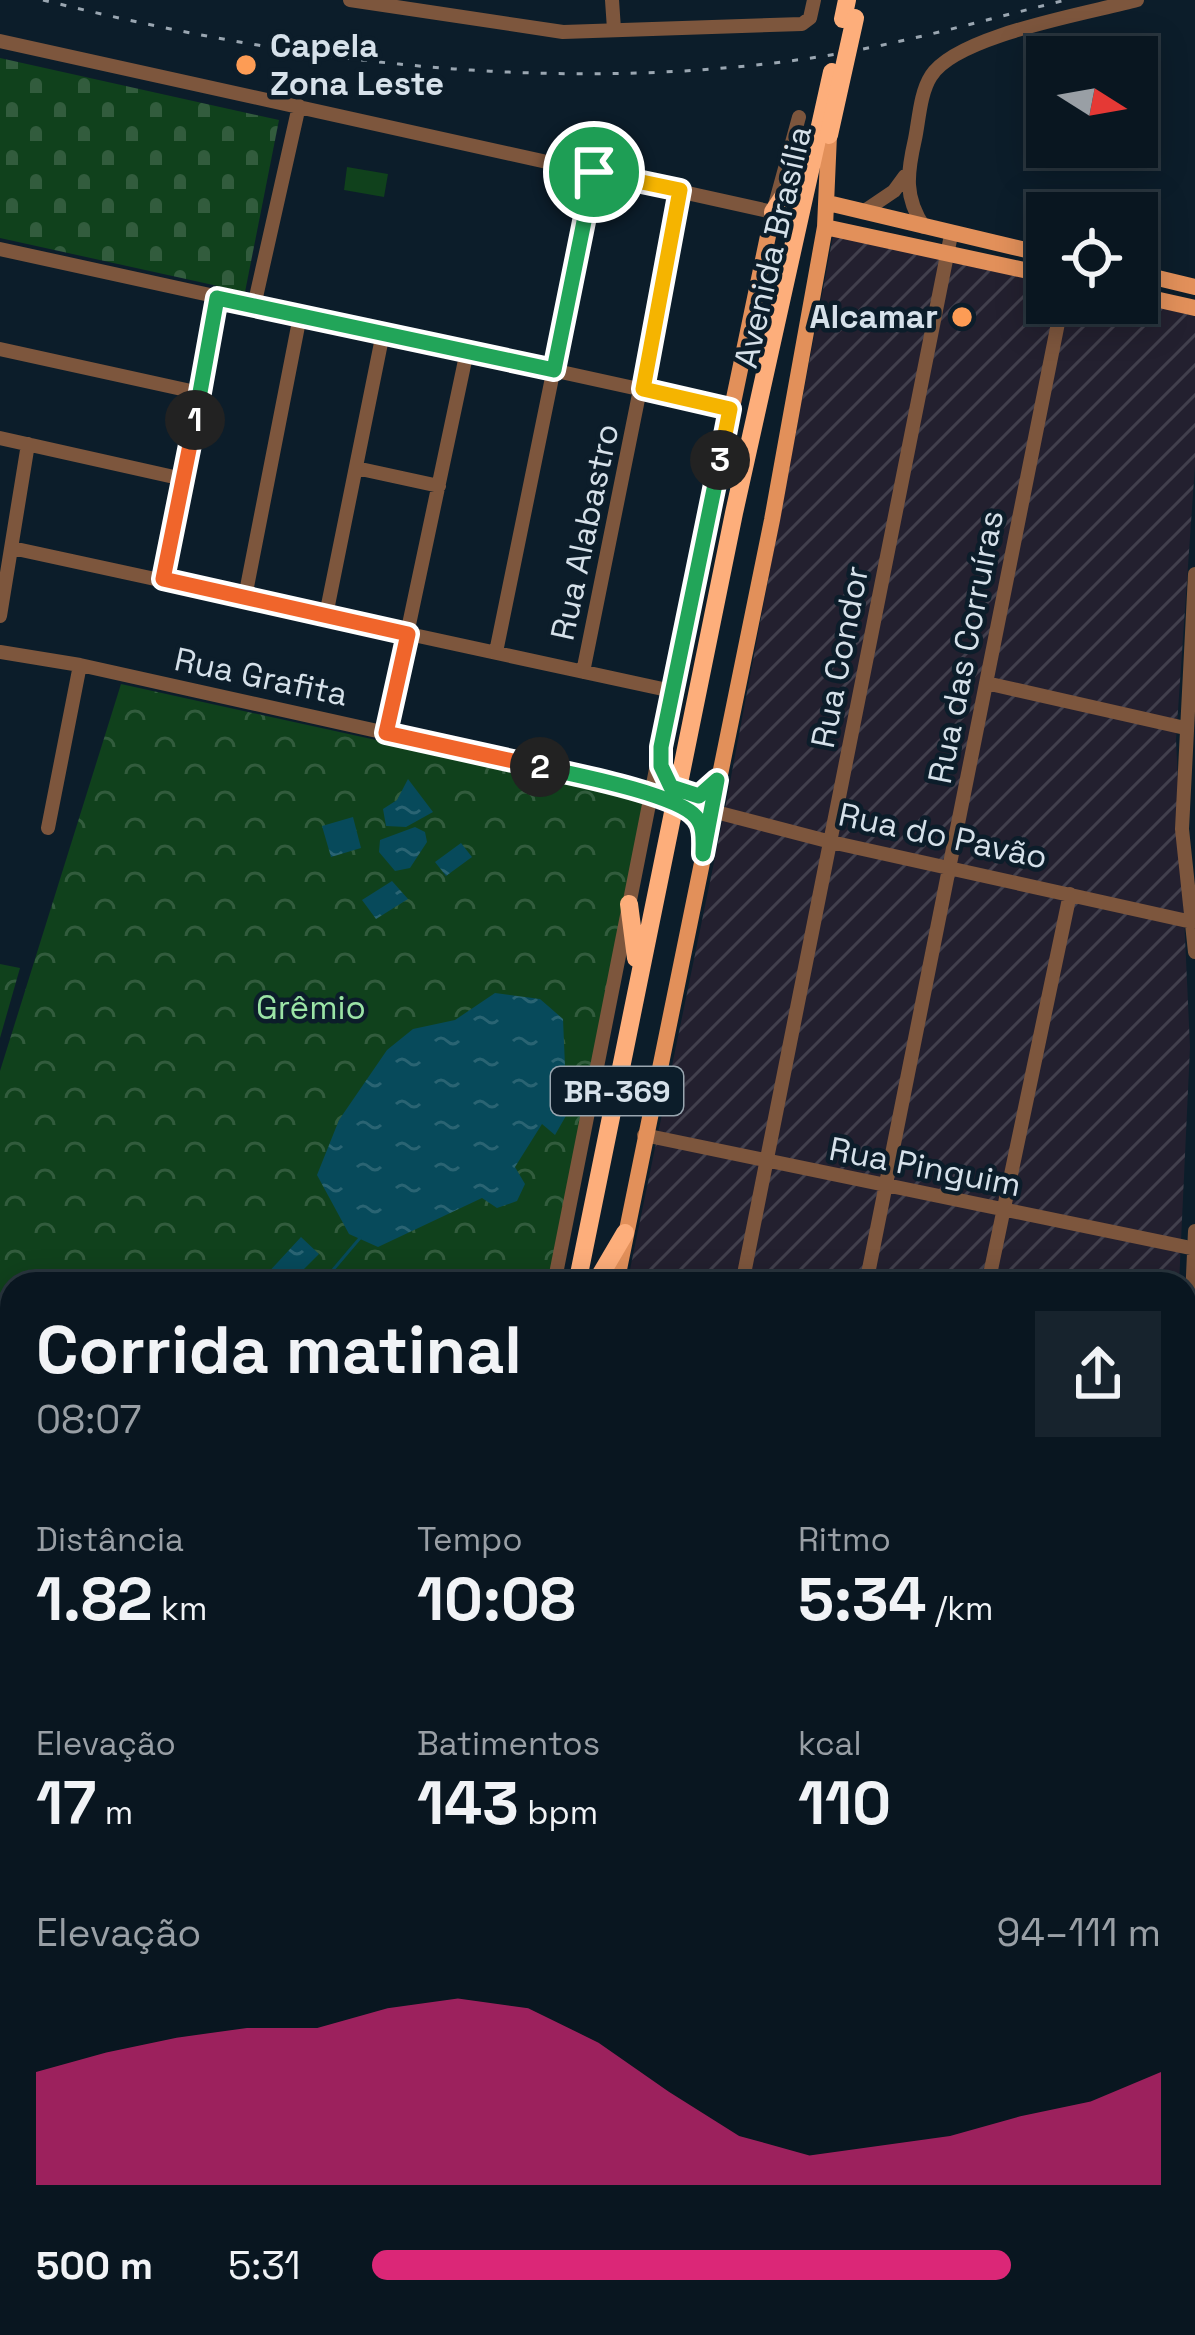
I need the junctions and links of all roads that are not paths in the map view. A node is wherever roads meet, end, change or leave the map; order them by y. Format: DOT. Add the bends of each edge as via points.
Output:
graph roads {
  1 [pos="350,0"];
  2 [pos="612,0"];
  3 [pos="814,0"];
  4 [pos="1137,0"];
  5 [pos="417,5"];
  6 [pos="851,9"];
  7 [pos="614,29"];
  8 [pos="0,41"];
  9 [pos="299,106"];
  10 [pos="799,117"];
  11 [pos="823,134"];
  12 [pos="908,171"];
  13 [pos="594,172"];
  14 [pos="680,190"];
  15 [pos="827,203"];
  16 [pos="773,212"];
  17 [pos="863,212"];
  18 [pos="825,227"];
  19 [pos="924,227"];
  20 [pos="949,243"];
  21 [pos="0,249"];
  22 [pos="1026,252"];
  23 [pos="1026,268"];
  24 [pos="1158,278"];
  25 [pos="1195,287"];
  26 [pos="217,298"];
  27 [pos="1158,300"];
  28 [pos="254,306"];
  29 [pos="1195,308"];
  30 [pos="300,316"];
  31 [pos="1058,324"];
  32 [pos="383,333"];
  33 [pos="0,349"];
  34 [pos="467,351"];
  35 [pos="554,370"];
  36 [pos="643,389"];
  37 [pos="200,393"];
  38 [pos="730,409"];
  39 [pos="0,438"];
  40 [pos="28,444"];
  41 [pos="356,468"];
  42 [pos="183,478"];
  43 [pos="439,486"];
  44 [pos="12,548"];
  45 [pos="1195,574"];
  46 [pos="163,579"];
  47 [pos="245,597"];
  48 [pos="326,615"];
  49 [pos="0,616"];
  50 [pos="408,634"];
  51 [pos="0,652"];
  52 [pos="496,652"];
  53 [pos="80,665"];
  54 [pos="583,672"];
  55 [pos="986,683"];
  56 [pos="672,691"];
  57 [pos="1185,728"];
  58 [pos="386,733"];
  59 [pos="661,747"];
  60 [pos="717,780"];
  61 [pos="650,794"];
  62 [pos="681,800"];
  63 [pos="712,811"];
  64 [pos="645,825"];
  65 [pos="48,828"];
  66 [pos="831,842"];
  67 [pos="703,854"];
  68 [pos="949,867"];
  69 [pos="1070,894"];
  70 [pos="628,904"];
  71 [pos="1192,922"];
  72 [pos="1195,952"];
  73 [pos="633,1010"];
  74 [pos="644,1135"];
  75 [pos="766,1163"];
  76 [pos="885,1187"];
  77 [pos="1004,1211"];
  78 [pos="1195,1231"];
  79 [pos="625,1233"];
  80 [pos="1195,1249"];
  81 [pos="556,1272"];
  82 [pos="579,1272"];
  83 [pos="594,1272"];
  84 [pos="600,1272"];
  85 [pos="618,1272"];
  86 [pos="744,1272"];
  87 [pos="868,1272"];
  88 [pos="991,1272"];
  1 -- 5 [label="street"];
  2 -- 7 [label="street"];
  3 -- 7 [label="street" via="805,23"];
  4 -- 12 [label="street" via="950,58 927,83"];
  5 -- 7 [label="street" via="506,28"];
  6 -- 11 [label="highway, Avenida Brasília / BR-369, bridge"];
  6 -- 11 [label="highway, Avenida Brasília / BR-369"];
  8 -- 9 [label="street"];
  9 -- 13 [label="street"];
  9 -- 28 [label="street"];
  10 -- 16 [label="street"];
  11 -- 15 [label="main road"];
  11 -- 16 [label="highway"];
  11 -- 62 [label="highway, Avenida Brasília / BR-369"];
  12 -- 17 [label="street"];
  12 -- 19 [label="street" via="907,196"];
  13 -- 14 [label="street"];
  13 -- 35 [label="street"];
  14 -- 16 [label="street"];
  14 -- 36 [label="street, Rua Alabastro"];
  15 -- 17 [label="main road"];
  15 -- 18 [label="main road"];
  16 -- 38 [label="main road"];
  17 -- 19 [label="main road"];
  18 -- 20 [label="main road"];
  18 -- 60 [label="main road"];
  19 -- 20 [label="main road"];
  20 -- 22 [label="main road"];
  20 -- 23 [label="main road"];
  20 -- 66 [label="street, Rua Condor"];
  21 -- 26 [label="street"];
  24 -- 25 [label="main road"];
  26 -- 28 [label="street"];
  26 -- 37 [label="street"];
  27 -- 29 [label="main road"];
  28 -- 30 [label="street"];
  30 -- 32 [label="street"];
  30 -- 47 [label="street"];
  31 -- 55 [label="street, Rua das Corruíras"];
  32 -- 34 [label="street"];
  32 -- 41 [label="street"];
  33 -- 37 [label="street"];
  34 -- 35 [label="street"];
  34 -- 43 [label="street"];
  35 -- 36 [label="street"];
  35 -- 52 [label="street"];
  36 -- 38 [label="street"];
  36 -- 54 [label="street, Rua Alabastro"];
  37 -- 42 [label="street"];
  38 -- 56 [label="main road"];
  39 -- 40 [label="street"];
  40 -- 42 [label="street"];
  40 -- 44 [label="street"];
  41 -- 43 [label="street"];
  41 -- 48 [label="street"];
  42 -- 46 [label="street"];
  43 -- 50 [label="street"];
  44 -- 46 [label="street"];
  44 -- 49 [label="street"];
  45 -- 57 [label="street"];
  46 -- 47 [label="street"];
  47 -- 48 [label="street"];
  48 -- 50 [label="street"];
  50 -- 52 [label="street"];
  50 -- 58 [label="street"];
  51 -- 53 [label="street, Rua Grafita"];
  52 -- 54 [label="street"];
  53 -- 58 [label="street, Rua Grafita"];
  53 -- 65 [label="street"];
  54 -- 56 [label="street"];
  55 -- 57 [label="street"];
  55 -- 68 [label="street, Rua das Corruíras"];
  56 -- 59 [label="main road"];
  57 -- 71 [label="street" via="1182,829"];
  58 -- 61 [label="street, Rua Grafita"];
  59 -- 61 [label="street"];
  59 -- 62 [label="main road" via="664,779"];
  60 -- 62 [label="main road"];
  60 -- 63 [label="main road"];
  61 -- 62 [label="street, Rua Grafita"];
  61 -- 64 [label="street"];
  62 -- 63 [label="street, Rua do Pavão"];
  62 -- 64 [label="street" via="656,809"];
  62 -- 67 [label="street" via="700,824"];
  62 -- 73 [label="highway, Avenida Brasília / BR-369"];
  62 -- 83 [label="highway, Avenida Brasília / BR-369"];
  63 -- 66 [label="street, Rua do Pavão"];
  63 -- 67 [label="main road"];
  64 -- 70 [label="street"];
  66 -- 68 [label="street, Rua do Pavão"];
  66 -- 75 [label="street, Rua Condor"];
  67 -- 74 [label="main road"];
  68 -- 69 [label="street, Rua do Pavão"];
  68 -- 76 [label="street, Rua das Corruíras"];
  69 -- 71 [label="street, Rua do Pavão"];
  69 -- 77 [label="street"];
  70 -- 73 [label="highway"];
  70 -- 81 [label="street"];
  71 -- 72 [label="street"];
  73 -- 82 [label="highway, Avenida Brasília / BR-369"];
  74 -- 75 [label="street, Rua Pinguim"];
  74 -- 79 [label="main road"];
  75 -- 76 [label="street, Rua Pinguim"];
  75 -- 86 [label="street, Rua Condor"];
  76 -- 77 [label="street, Rua Pinguim"];
  76 -- 87 [label="street, Rua das Corruíras"];
  77 -- 80 [label="street, Rua Pinguim"];
  77 -- 88 [label="street"];
  78 -- 80 [label="street"];
  79 -- 84 [label="highway"];
  79 -- 85 [label="main road"];
}
